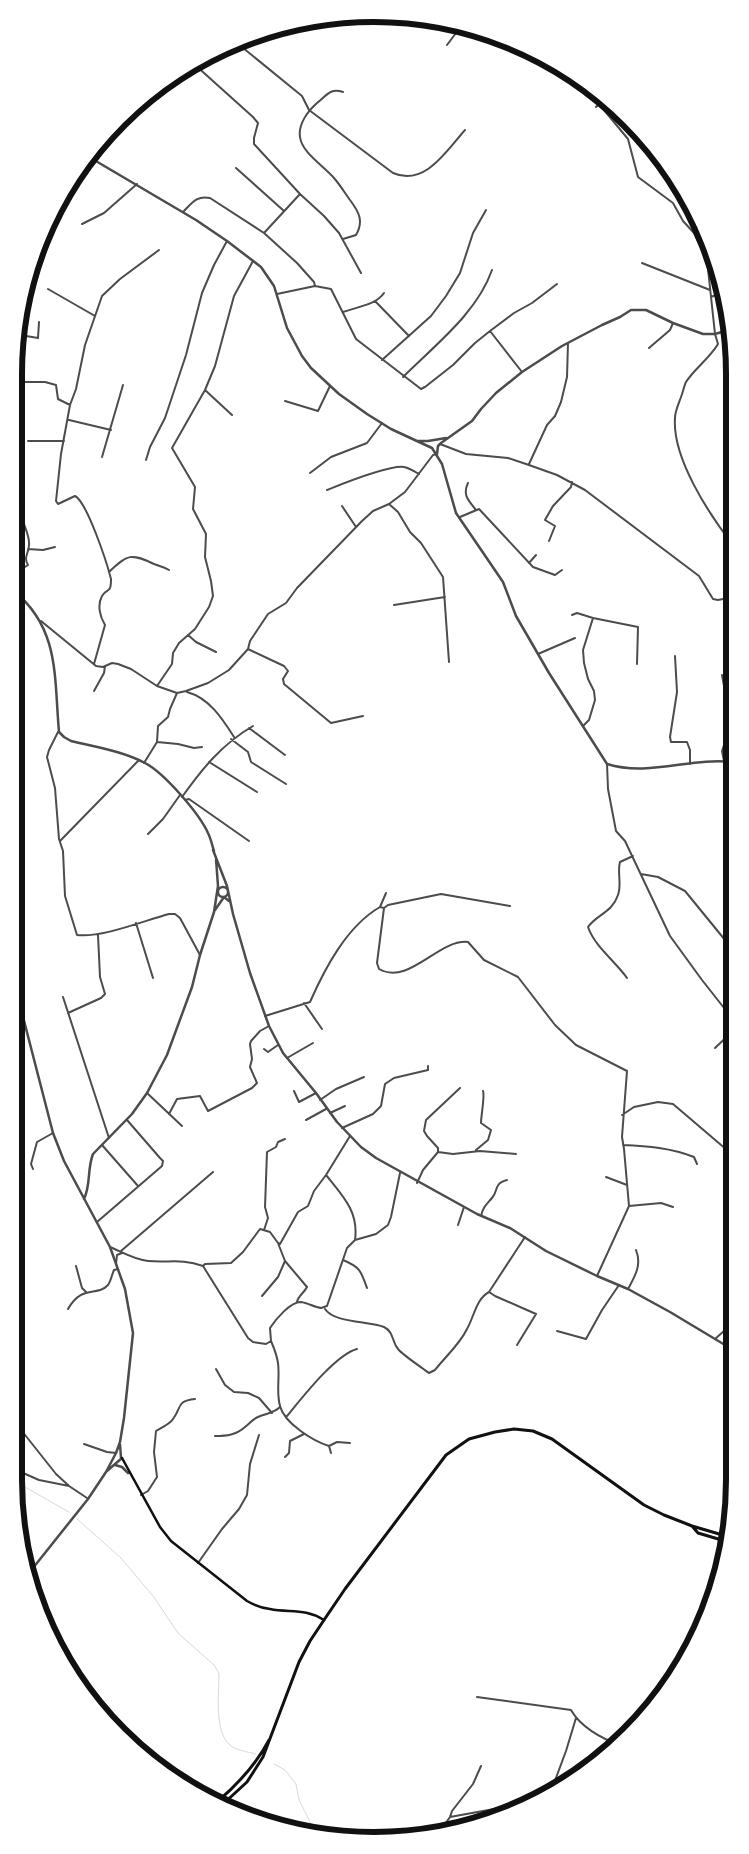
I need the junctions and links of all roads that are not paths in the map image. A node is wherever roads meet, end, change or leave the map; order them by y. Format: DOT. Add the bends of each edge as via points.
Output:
graph roads {
  1 [pos="456,32"];
  2 [pos="447,45"];
  3 [pos="243,48"];
  4 [pos="200,69"];
  5 [pos="343,92"];
  6 [pos="596,107"];
  7 [pos="309,110"];
  8 [pos="465,130"];
  9 [pos="95,160"];
  10 [pos="236,168"];
  11 [pos="137,184"];
  12 [pos="300,194"];
  13 [pos="486,210"];
  14 [pos="284,211"];
  15 [pos="183,212"];
  16 [pos="82,224"];
  17 [pos="264,233"];
  18 [pos="343,239"];
  19 [pos="227,241"];
  20 [pos="701,242"];
  21 [pos="698,244"];
  22 [pos="159,250"];
  23 [pos="253,261"];
  24 [pos="642,263"];
  25 [pos="492,270"];
  26 [pos="361,273"];
  27 [pos="557,284"];
  28 [pos="315,286"];
  29 [pos="48,289"];
  30 [pos="711,290"];
  31 [pos="384,293"];
  32 [pos="277,294"];
  33 [pos="718,295"];
  34 [pos="711,298"];
  35 [pos="375,301"];
  36 [pos="343,312"];
  37 [pos="95,316"];
  38 [pos="39,322"];
  39 [pos="674,323"];
  40 [pos="490,331"];
  41 [pos="723,332"];
  42 [pos="715,334"];
  43 [pos="25,336"];
  44 [pos="409,336"];
  45 [pos="568,343"];
  46 [pos="650,348"];
  47 [pos="382,360"];
  48 [pos="522,372"];
  49 [pos="404,376"];
  50 [pos="22,382"];
  51 [pos="124,386"];
  52 [pos="330,386"];
  53 [pos="205,390"];
  54 [pos="285,402"];
  55 [pos="70,405"];
  56 [pos="232,415"];
  57 [pos="68,420"];
  58 [pos="382,423"];
  59 [pos="111,430"];
  60 [pos="448,438"];
  61 [pos="438,440"];
  62 [pos="28,441"];
  63 [pos="64,441"];
  64 [pos="415,441"];
  65 [pos="428,441"];
  66 [pos="426,445"];
  67 [pos="439,445"];
  68 [pos="432,448"];
  69 [pos="437,454"];
  70 [pos="102,457"];
  71 [pos="146,460"];
  72 [pos="529,465"];
  73 [pos="310,473"];
  74 [pos="419,474"];
  75 [pos="572,482"];
  76 [pos="468,483"];
  77 [pos="327,490"];
  78 [pos="389,504"];
  79 [pos="342,506"];
  80 [pos="476,510"];
  81 [pos="459,518"];
  82 [pos="24,524"];
  83 [pos="356,527"];
  84 [pos="726,536"];
  85 [pos="550,542"];
  86 [pos="55,547"];
  87 [pos="28,549"];
  88 [pos="536,555"];
  89 [pos="529,564"];
  90 [pos="22,569"];
  91 [pos="169,570"];
  92 [pos="562,570"];
  93 [pos="109,572"];
  94 [pos="446,597"];
  95 [pos="22,598"];
  96 [pos="726,598"];
  97 [pos="394,605"];
  98 [pos="572,615"];
  99 [pos="593,618"];
  100 [pos="40,620"];
  101 [pos="188,635"];
  102 [pos="575,638"];
  103 [pos="248,649"];
  104 [pos="216,652"];
  105 [pos="538,654"];
  106 [pos="674,656"];
  107 [pos="449,662"];
  108 [pos="94,664"];
  109 [pos="637,664"];
  110 [pos="105,666"];
  111 [pos="722,675"];
  112 [pos="157,686"];
  113 [pos="94,691"];
  114 [pos="186,691"];
  115 [pos="177,692"];
  116 [pos="726,697"];
  117 [pos="363,716"];
  118 [pos="253,726"];
  119 [pos="583,726"];
  120 [pos="249,728"];
  121 [pos="58,732"];
  122 [pos="234,737"];
  123 [pos="231,740"];
  124 [pos="726,741"];
  125 [pos="157,742"];
  126 [pos="202,747"];
  127 [pos="285,755"];
  128 [pos="139,760"];
  129 [pos="724,761"];
  130 [pos="209,762"];
  131 [pos="144,763"];
  132 [pos="607,764"];
  133 [pos="690,764"];
  134 [pos="286,784"];
  135 [pos="257,792"];
  136 [pos="182,797"];
  137 [pos="726,805"];
  138 [pos="148,834"];
  139 [pos="724,834"];
  140 [pos="60,840"];
  141 [pos="249,841"];
  142 [pos="213,850"];
  143 [pos="633,856"];
  144 [pos="641,874"];
  145 [pos="218,891"];
  146 [pos="228,891"];
  147 [pos="386,893"];
  148 [pos="224,897"];
  149 [pos="220,902"];
  150 [pos="230,902"];
  151 [pos="510,906"];
  152 [pos="380,907"];
  153 [pos="384,908"];
  154 [pos="214,912"];
  155 [pos="136,923"];
  156 [pos="98,934"];
  157 [pos="726,941"];
  158 [pos="200,955"];
  159 [pos="153,978"];
  160 [pos="627,978"];
  161 [pos="63,997"];
  162 [pos="304,1003"];
  163 [pos="726,1010"];
  164 [pos="22,1013"];
  165 [pos="68,1013"];
  166 [pos="265,1016"];
  167 [pos="269,1026"];
  168 [pos="322,1029"];
  169 [pos="726,1038"];
  170 [pos="313,1043"];
  171 [pos="278,1045"];
  172 [pos="715,1048"];
  173 [pos="264,1049"];
  174 [pos="287,1058"];
  175 [pos="428,1066"];
  176 [pos="364,1077"];
  177 [pos="460,1088"];
  178 [pos="294,1091"];
  179 [pos="484,1091"];
  180 [pos="147,1093"];
  181 [pos="316,1093"];
  182 [pos="320,1100"];
  183 [pos="345,1106"];
  184 [pos="326,1108"];
  185 [pos="169,1114"];
  186 [pos="330,1114"];
  187 [pos="622,1115"];
  188 [pos="126,1120"];
  189 [pos="306,1120"];
  190 [pos="182,1126"];
  191 [pos="342,1128"];
  192 [pos="53,1133"];
  193 [pos="350,1136"];
  194 [pos="109,1138"];
  195 [pos="285,1138"];
  196 [pos="102,1145"];
  197 [pos="623,1145"];
  198 [pos="726,1149"];
  199 [pos="438,1152"];
  200 [pos="474,1152"];
  201 [pos="516,1154"];
  202 [pos="697,1164"];
  203 [pos="33,1169"];
  204 [pos="213,1172"];
  205 [pos="400,1173"];
  206 [pos="326,1175"];
  207 [pos="606,1177"];
  208 [pos="507,1180"];
  209 [pos="417,1182"];
  210 [pos="627,1185"];
  211 [pos="138,1186"];
  212 [pos="84,1199"];
  213 [pos="629,1206"];
  214 [pos="464,1207"];
  215 [pos="672,1207"];
  216 [pos="481,1216"];
  217 [pos="97,1222"];
  218 [pos="458,1225"];
  219 [pos="264,1230"];
  220 [pos="525,1237"];
  221 [pos="355,1240"];
  222 [pos="278,1243"];
  223 [pos="110,1247"];
  224 [pos="636,1250"];
  225 [pos="121,1251"];
  226 [pos="125,1253"];
  227 [pos="343,1260"];
  228 [pos="285,1261"];
  229 [pos="116,1264"];
  230 [pos="76,1266"];
  231 [pos="203,1266"];
  232 [pos="118,1269"];
  233 [pos="597,1276"];
  234 [pos="619,1285"];
  235 [pos="367,1288"];
  236 [pos="628,1289"];
  237 [pos="86,1292"];
  238 [pos="489,1292"];
  239 [pos="262,1296"];
  240 [pos="297,1302"];
  241 [pos="68,1308"];
  242 [pos="324,1308"];
  243 [pos="726,1329"];
  244 [pos="557,1331"];
  245 [pos="715,1339"];
  246 [pos="271,1341"];
  247 [pos="517,1345"];
  248 [pos="726,1346"];
  249 [pos="357,1349"];
  250 [pos="216,1369"];
  251 [pos="195,1399"];
  252 [pos="280,1407"];
  253 [pos="272,1413"];
  254 [pos="287,1416"];
  255 [pos="22,1431"];
  256 [pos="259,1434"];
  257 [pos="304,1434"];
  258 [pos="215,1436"];
  259 [pos="120,1442"];
  260 [pos="350,1443"];
  261 [pos="84,1444"];
  262 [pos="329,1446"];
  263 [pos="331,1452"];
  264 [pos="116,1453"];
  265 [pos="286,1457"];
  266 [pos="122,1458"];
  267 [pos="111,1460"];
  268 [pos="114,1465"];
  269 [pos="106,1472"];
  270 [pos="22,1473"];
  271 [pos="128,1473"];
  272 [pos="69,1486"];
  273 [pos="142,1495"];
  274 [pos="88,1499"];
  275 [pos="692,1526"];
  276 [pos="722,1535"];
  277 [pos="721,1540"];
  278 [pos="198,1564"];
  279 [pos="33,1567"];
  280 [pos="324,1620"];
  281 [pos="477,1697"];
  282 [pos="576,1718"];
  283 [pos="273,1730"];
  284 [pos="610,1741"];
  285 [pos="481,1766"];
  286 [pos="555,1781"];
  287 [pos="223,1797"];
  288 [pos="227,1799"];
  289 [pos="503,1807"];
  290 [pos="450,1817"];
  291 [pos="445,1825"];
  1 -- 2 [label="street"];
  3 -- 7 [label="street" via="302,96"];
  4 -- 12 [label="street" via="254,117 258,123 254,144"];
  5 -- 7 [label="street" via="330,92"];
  6 -- 21 [label="street" via="599,104 628,138 638,177 672,203 694,233"];
  7 -- 8 [label="street" via="401,176 417,174 434,166"];
  7 -- 18 [label="street" via="301,129 303,146 334,178 359,212 360,229 356,235"];
  9 -- 11 [label="street"];
  10 -- 14 [label="street"];
  11 -- 15 [label="street"];
  11 -- 16 [label="street" via="104,213"];
  12 -- 14 [label="street"];
  12 -- 18 [label="street"];
  13 -- 44 [label="street" via="473,233 460,273 446,296 431,316"];
  14 -- 17 [label="street"];
  15 -- 17 [label="street" via="204,196"];
  15 -- 19 [label="street"];
  17 -- 28 [label="street"];
  18 -- 26 [label="street"];
  19 -- 23 [label="street"];
  19 -- 71 [label="street" via="202,293 186,355"];
  20 -- 21 [label="street"];
  21 -- 30 [label="street" via="706,258"];
  22 -- 37 [label="street" via="102,296"];
  23 -- 32 [label="street" via="267,274"];
  23 -- 53 [label="street" via="234,296"];
  24 -- 30 [label="street"];
  25 -- 49 [label="street" via="487,284 456,325"];
  27 -- 40 [label="street"];
  28 -- 32 [label="street"];
  28 -- 36 [label="street" via="331,289"];
  29 -- 37 [label="street"];
  30 -- 34 [label="street"];
  31 -- 35 [label="street"];
  32 -- 52 [label="street" via="287,328 302,356"];
  33 -- 34 [label="street"];
  34 -- 42 [label="street"];
  35 -- 36 [label="street"];
  35 -- 44 [label="street"];
  36 -- 47 [label="street" via="356,339"];
  37 -- 55 [label="street" via="84,345"];
  38 -- 43 [label="street" via="38,338"];
  39 -- 42 [label="street" via="703,334"];
  39 -- 45 [label="street" via="646,310 631,310"];
  39 -- 46 [label="street"];
  40 -- 48 [label="street"];
  40 -- 49 [label="street" via="425,387 421,388"];
  41 -- 42 [label="street"];
  42 -- 84 [label="street" via="718,344 686,383 675,417 675,431 697,491"];
  44 -- 47 [label="street"];
  45 -- 48 [label="street"];
  45 -- 72 [label="street" via="567,377 561,402"];
  47 -- 49 [label="street"];
  48 -- 60 [label="street" via="496,393 472,422"];
  50 -- 55 [label="street" via="56,385 58,399"];
  51 -- 59 [label="street"];
  52 -- 54 [label="street" via="318,411"];
  52 -- 58 [label="street"];
  53 -- 56 [label="street"];
  53 -- 101 [label="street" via="172,448 195,487 193,509 206,534 205,557 213,596 195,629"];
  55 -- 57 [label="street"];
  57 -- 59 [label="street"];
  57 -- 63 [label="street"];
  58 -- 64 [label="street"];
  58 -- 73 [label="street" via="367,442 330,457"];
  59 -- 70 [label="street"];
  60 -- 61 [label="street"];
  60 -- 67 [label="street"];
  61 -- 65 [label="street"];
  61 -- 67 [label="street" via="441,441"];
  62 -- 63 [label="street"];
  63 -- 93 [label="street" via="56,501 58,504 75,496 80,498"];
  64 -- 65 [label="street"];
  64 -- 66 [label="street"];
  65 -- 66 [label="street"];
  66 -- 68 [label="street"];
  67 -- 68 [label="street"];
  67 -- 69 [label="street"];
  67 -- 72 [label="street" via="466,454 508,458"];
  68 -- 69 [label="street"];
  69 -- 74 [label="street"];
  69 -- 81 [label="street"];
  72 -- 75 [label="street"];
  74 -- 77 [label="street" via="405,467 395,468"];
  74 -- 78 [label="street" via="405,492"];
  75 -- 85 [label="street" via="572,487 553,506 545,520 556,526"];
  75 -- 96 [label="street" via="699,576 713,599"];
  76 -- 80 [label="street" via="465,489 467,499"];
  78 -- 83 [label="street" via="373,511"];
  78 -- 94 [label="street" via="421,543 443,577"];
  79 -- 83 [label="street"];
  80 -- 81 [label="street"];
  80 -- 89 [label="street" via="479,509 495,525"];
  81 -- 105 [label="street" via="503,582 516,616"];
  82 -- 87 [label="street"];
  83 -- 103 [label="street" via="286,603 268,614"];
  86 -- 87 [label="street"];
  87 -- 90 [label="street" via="28,565"];
  88 -- 89 [label="street"];
  89 -- 92 [label="street" via="555,575"];
  91 -- 93 [label="street" via="136,556 121,561"];
  93 -- 108 [label="street" via="111,587 101,598 99,615 105,625"];
  94 -- 97 [label="street"];
  94 -- 107 [label="street"];
  95 -- 100 [label="street"];
  98 -- 99 [label="street" via="577,613"];
  99 -- 109 [label="street" via="638,627"];
  99 -- 119 [label="street" via="583,650 595,700 589,720"];
  100 -- 108 [label="street"];
  100 -- 121 [label="street" via="52,651"];
  101 -- 104 [label="street"];
  101 -- 112 [label="street" via="172,652 172,664"];
  102 -- 105 [label="street"];
  103 -- 114 [label="street" via="229,670"];
  103 -- 117 [label="street" via="284,666 288,670 284,684 331,723"];
  105 -- 119 [label="street"];
  106 -- 133 [label="street" via="677,692 670,738 671,742 689,744"];
  108 -- 110 [label="street"];
  110 -- 112 [label="street" via="118,664"];
  110 -- 113 [label="street"];
  111 -- 116 [label="street"];
  112 -- 115 [label="street"];
  114 -- 115 [label="street"];
  114 -- 122 [label="street" via="208,703 225,721"];
  115 -- 125 [label="street" via="168,717 158,726"];
  118 -- 120 [label="street"];
  119 -- 132 [label="street"];
  120 -- 122 [label="street"];
  120 -- 127 [label="street"];
  121 -- 128 [label="street" via="71,741"];
  121 -- 140 [label="street" via="47,757 55,788"];
  122 -- 123 [label="street"];
  123 -- 130 [label="street"];
  123 -- 134 [label="street" via="248,752 251,762"];
  124 -- 129 [label="street" via="722,751"];
  125 -- 126 [label="street"];
  125 -- 131 [label="street"];
  128 -- 131 [label="street"];
  128 -- 140 [label="street"];
  129 -- 133 [label="street"];
  130 -- 135 [label="street"];
  130 -- 136 [label="street"];
  131 -- 136 [label="street" via="164,776"];
  132 -- 133 [label="street" via="634,769"];
  132 -- 143 [label="street" via="616,831"];
  136 -- 138 [label="street"];
  136 -- 141 [label="street"];
  136 -- 142 [label="street" via="208,833"];
  137 -- 139 [label="street"];
  140 -- 156 [label="street" via="65,896 75,932 85,936"];
  142 -- 145 [label="street"];
  142 -- 146 [label="street"];
  143 -- 144 [label="street"];
  143 -- 160 [label="street" via="620,862 616,900 588,927"];
  144 -- 157 [label="street" via="658,877 686,891"];
  144 -- 163 [label="street" via="670,936"];
  145 -- 146 [label="street" via="223,887"];
  145 -- 148 [label="street" via="219,896"];
  145 -- 154 [label="street"];
  146 -- 148 [label="street"];
  146 -- 150 [label="street"];
  147 -- 152 [label="street"];
  148 -- 149 [label="street"];
  148 -- 150 [label="street"];
  149 -- 150 [label="street"];
  149 -- 154 [label="street"];
  150 -- 166 [label="street"];
  151 -- 153 [label="street" via="441,894"];
  152 -- 153 [label="street"];
  152 -- 162 [label="street" via="359,923 324,971 310,1002"];
  153 -- 187 [label="street" via="379,969 394,974 404,971 457,943 468,942 484,960 518,977 555,1025 576,1045 627,1072"];
  154 -- 158 [label="street"];
  155 -- 156 [label="street"];
  155 -- 158 [label="street" via="175,914"];
  155 -- 159 [label="street"];
  156 -- 165 [label="street" via="100,977 105,994"];
  158 -- 180 [label="street" via="167,1055"];
  161 -- 165 [label="street"];
  162 -- 166 [label="street"];
  162 -- 168 [label="street"];
  164 -- 192 [label="street"];
  165 -- 194 [label="street"];
  166 -- 167 [label="street"];
  167 -- 171 [label="street"];
  167 -- 185 [label="street" via="260,1031 250,1044 250,1067 257,1083 252,1088 208,1111 200,1096 177,1099"];
  169 -- 172 [label="street"];
  170 -- 174 [label="street"];
  171 -- 173 [label="street" via="268,1052"];
  171 -- 174 [label="street"];
  174 -- 181 [label="street"];
  175 -- 191 [label="street" via="428,1070 394,1078 385,1084 381,1106 373,1114"];
  176 -- 182 [label="street"];
  177 -- 199 [label="street" via="426,1120 424,1130"];
  178 -- 181 [label="street" via="300,1102"];
  179 -- 200 [label="street" via="481,1123 491,1130 488,1140"];
  180 -- 185 [label="street"];
  180 -- 188 [label="street"];
  181 -- 182 [label="street"];
  182 -- 184 [label="street"];
  183 -- 186 [label="street"];
  184 -- 186 [label="street"];
  184 -- 189 [label="street"];
  185 -- 190 [label="street"];
  186 -- 191 [label="street"];
  187 -- 197 [label="street"];
  187 -- 198 [label="street" via="634,1107 658,1102 673,1104"];
  188 -- 194 [label="street"];
  188 -- 211 [label="street" via="163,1161 162,1166"];
  191 -- 193 [label="street"];
  192 -- 203 [label="street" via="37,1142"];
  192 -- 212 [label="street"];
  193 -- 205 [label="street" via="361,1148"];
  193 -- 206 [label="street"];
  194 -- 196 [label="street"];
  195 -- 219 [label="street" via="268,1152 265,1207 268,1218"];
  196 -- 211 [label="street"];
  196 -- 212 [label="street" via="90,1162 89,1188"];
  197 -- 202 [label="street" via="677,1151 694,1157"];
  197 -- 210 [label="street"];
  199 -- 200 [label="street"];
  199 -- 209 [label="street"];
  200 -- 201 [label="street"];
  204 -- 225 [label="street"];
  205 -- 209 [label="street"];
  205 -- 221 [label="street" via="388,1225 376,1234"];
  206 -- 221 [label="street" via="352,1209"];
  206 -- 222 [label="street" via="308,1206 298,1212 283,1240"];
  207 -- 210 [label="street"];
  208 -- 216 [label="street" via="496,1187"];
  209 -- 214 [label="street"];
  210 -- 213 [label="street"];
  211 -- 217 [label="street"];
  212 -- 217 [label="street"];
  213 -- 215 [label="street" via="661,1203"];
  213 -- 233 [label="street"];
  214 -- 216 [label="street"];
  214 -- 218 [label="street"];
  216 -- 220 [label="street"];
  217 -- 223 [label="street"];
  219 -- 222 [label="street" via="270,1232"];
  219 -- 231 [label="street" via="260,1230 231,1263"];
  220 -- 233 [label="street"];
  220 -- 238 [label="street"];
  221 -- 227 [label="street" via="347,1248"];
  222 -- 228 [label="street"];
  223 -- 225 [label="street"];
  223 -- 229 [label="street"];
  224 -- 236 [label="street" via="639,1259 636,1275"];
  225 -- 226 [label="street"];
  226 -- 229 [label="street" via="117,1255"];
  226 -- 231 [label="street" via="147,1261 180,1260"];
  227 -- 235 [label="street" via="360,1270"];
  227 -- 242 [label="street"];
  228 -- 239 [label="street" via="278,1277"];
  228 -- 240 [label="street" via="306,1287"];
  229 -- 232 [label="street"];
  230 -- 237 [label="street"];
  231 -- 246 [label="street" via="248,1338 259,1344"];
  232 -- 237 [label="street" via="114,1270 108,1284"];
  232 -- 259 [label="street" via="126,1289 133,1333"];
  233 -- 234 [label="street"];
  234 -- 236 [label="street"];
  234 -- 244 [label="street" via="586,1339"];
  236 -- 245 [label="street"];
  237 -- 241 [label="street" via="74,1299"];
  238 -- 242 [label="street" via="479,1302 467,1330 430,1373 397,1348 391,1333 384,1327 355,1323 328,1314"];
  238 -- 247 [label="street" via="536,1314"];
  240 -- 242 [label="street"];
  240 -- 246 [label="street" via="270,1328"];
  243 -- 245 [label="street"];
  245 -- 248 [label="street"];
  246 -- 252 [label="street" via="278,1363"];
  249 -- 254 [label="street" via="339,1360"];
  250 -- 253 [label="street" via="225,1385 234,1392 259,1398"];
  251 -- 273 [label="street" via="179,1404 172,1421 156,1431 157,1477"];
  252 -- 253 [label="street"];
  252 -- 254 [label="street"];
  253 -- 258 [label="street" via="253,1419 232,1436"];
  254 -- 257 [label="street"];
  255 -- 272 [label="street"];
  256 -- 278 [label="street" via="250,1464 247,1495"];
  257 -- 262 [label="street"];
  257 -- 265 [label="street" via="290,1441"];
  259 -- 264 [label="street"];
  259 -- 266 [label="street"];
  260 -- 262 [label="street" via="337,1442"];
  261 -- 264 [label="street"];
  262 -- 263 [label="street"];
  264 -- 266 [label="street"];
  264 -- 267 [label="street"];
  266 -- 267 [label="street"];
  266 -- 268 [label="street"];
  266 -- 271 [label="main road"];
  267 -- 269 [label="street"];
  268 -- 269 [label="street"];
  268 -- 271 [label="street" via="122,1466"];
  269 -- 274 [label="street"];
  270 -- 272 [label="street" via="39,1480"];
  271 -- 273 [label="main road"];
  272 -- 274 [label="street"];
  273 -- 278 [label="main road" via="166,1534"];
  274 -- 279 [label="street"];
  275 -- 276 [label="main road"];
  275 -- 277 [label="main road" via="698,1533"];
  275 -- 280 [label="main road" via="644,1505 552,1438 533,1431 495,1432 469,1439 446,1455"];
  278 -- 280 [label="main road" via="259,1607 308,1612"];
  280 -- 283 [label="main road" via="300,1662"];
  281 -- 282 [label="street" via="571,1710"];
  282 -- 284 [label="street"];
  282 -- 286 [label="street"];
  283 -- 287 [label="main road" via="251,1768"];
  283 -- 288 [label="main road" via="256,1770"];
  285 -- 290 [label="street" via="473,1784"];
  289 -- 290 [label="street"];
  290 -- 291 [label="street"];
}
